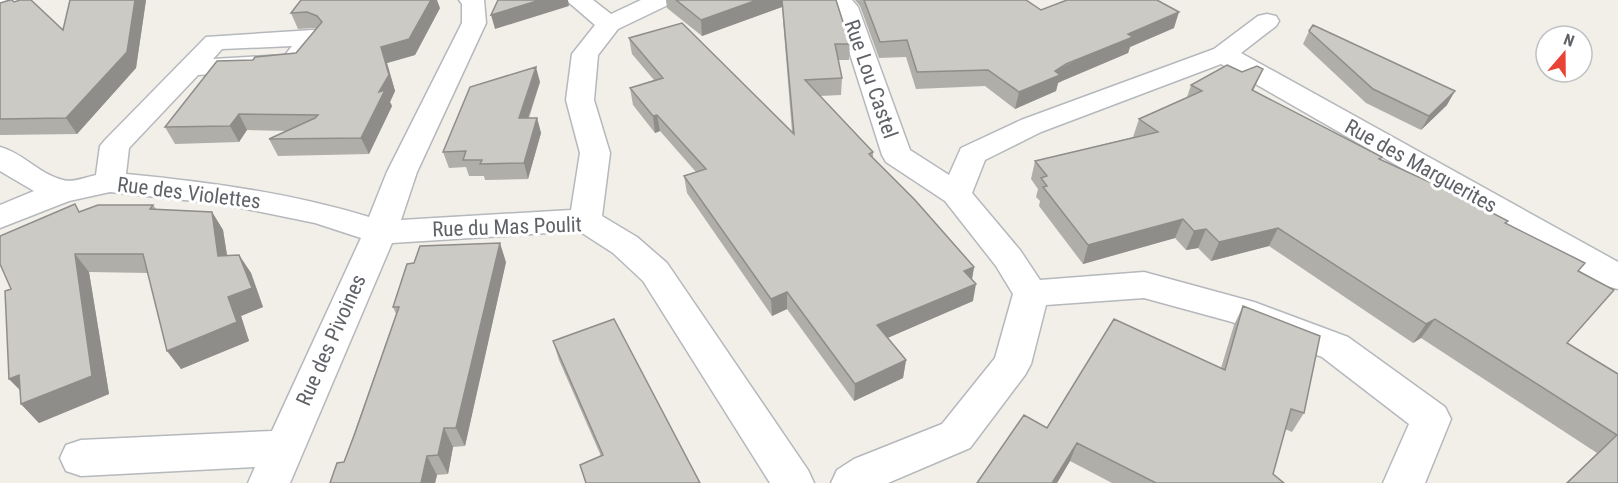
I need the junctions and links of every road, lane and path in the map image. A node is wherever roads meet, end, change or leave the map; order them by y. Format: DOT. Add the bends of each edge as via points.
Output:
graph roads {
  1 [pos="17,0"];
  2 [pos="471,0"];
  3 [pos="578,0"];
  4 [pos="660,0"];
  5 [pos="839,0"];
  6 [pos="0,3"];
  7 [pos="1267,21"];
  8 [pos="609,24"];
  9 [pos="1223,54"];
  10 [pos="190,68"];
  11 [pos="0,156"];
  12 [pos="110,182"];
  13 [pos="61,192"];
  14 [pos="956,194"];
  15 [pos="0,217"];
  16 [pos="585,220"];
  17 [pos="380,232"];
  18 [pos="1618,277"];
  19 [pos="1031,293"];
  20 [pos="81,458"];
  21 [pos="276,466"];
  22 [pos="793,483"];
  23 [pos="852,483"];
  24 [pos="1404,483"];
  1 -- 6 [label="street"];
  2 -- 17 [label="street" via="474,23 402,172"];
  3 -- 8 [label="street"];
  4 -- 8 [label="street"];
  5 -- 14 [label="street, Rue Lou Castel" via="849,12 897,155"];
  7 -- 9 [label="street"];
  8 -- 16 [label="street" via="585,54 580,100 595,153"];
  9 -- 14 [label="street" via="1031,126 972,155"];
  9 -- 18 [label="street, Rue des Marguerites"];
  10 -- 12 [label="street" via="116,146"];
  11 -- 13 [label="street"];
  12 -- 13 [label="street, Rue des Violettes"];
  12 -- 17 [label="street, Rue des Violettes" via="222,194 319,213"];
  13 -- 15 [label="street, Rue des Violettes"];
  14 -- 19 [label="street, Rue Lou Castel"];
  16 -- 17 [label="street, Rue du Mas Poulit"];
  16 -- 22 [label="street, Rue du Mas Poulit" via="625,245 655,272"];
  17 -- 21 [label="street, Rue des Pivoines"];
  19 -- 23 [label="street" via="1011,364 956,436"];
  19 -- 24 [label="street" via="1144,285 1241,311 1335,346 1431,419"];
  20 -- 21 [label="street, Rue des Pivoines"];
}
